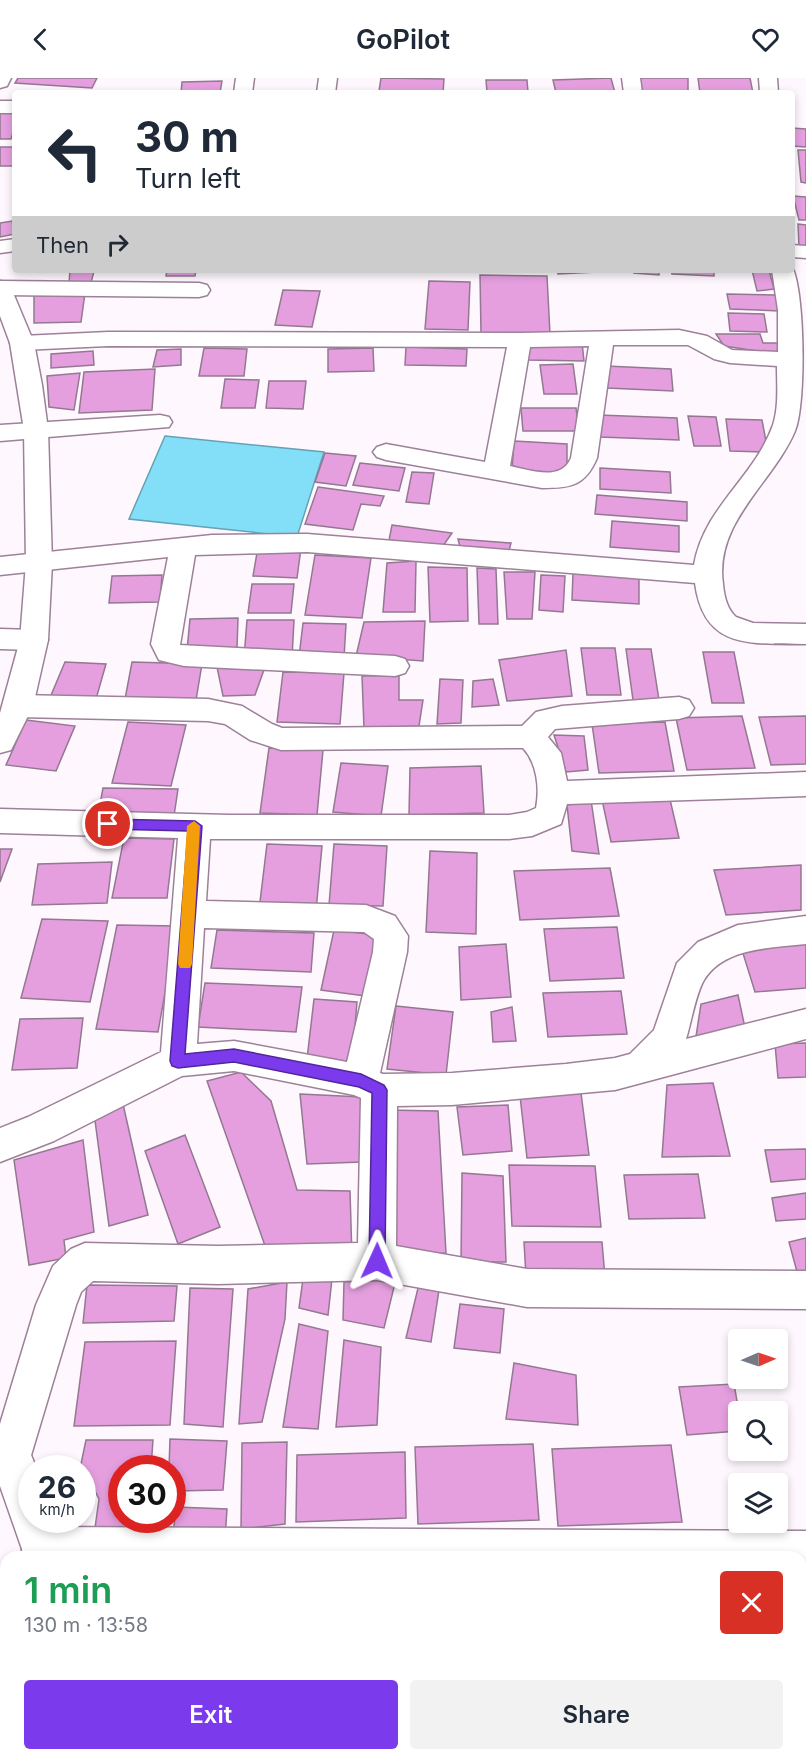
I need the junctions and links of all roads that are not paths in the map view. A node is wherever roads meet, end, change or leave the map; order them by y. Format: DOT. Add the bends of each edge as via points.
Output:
graph roads {
  1 [pos="2,78"];
  2 [pos="0,82"];
  3 [pos="792,286"];
  4 [pos="0,288"];
  5 [pos="198,306"];
  6 [pos="6,319"];
  7 [pos="602,338"];
  8 [pos="520,340"];
  9 [pos="22,343"];
  10 [pos="789,359"];
  11 [pos="160,422"];
  12 [pos="36,430"];
  13 [pos="0,433"];
  14 [pos="386,452"];
  15 [pos="496,472"];
  16 [pos="183,548"];
  17 [pos="39,562"];
  18 [pos="0,567"];
  19 [pos="708,575"];
  20 [pos="806,634"];
  21 [pos="0,639"];
  22 [pos="33,640"];
  23 [pos="396,666"];
  24 [pos="18,706"];
  25 [pos="679,708"];
  26 [pos="530,737"];
  27 [pos="0,742"];
  28 [pos="806,784"];
  29 [pos="555,793"];
  30 [pos="0,822"];
  31 [pos="195,826"];
  32 [pos="188,914"];
  33 [pos="806,930"];
  34 [pos="806,1024"];
  35 [pos="178,1061"];
  36 [pos="641,1066"];
  37 [pos="370,1085"];
  38 [pos="0,1145"];
  39 [pos="377,1261"];
  40 [pos="806,1290"];
  41 [pos="5,1452"];
  42 [pos="38,1535"];
  43 [pos="721,1551"];
  1 -- 2 [label="street"];
  3 -- 10 [label="street"];
  4 -- 5 [label="street"];
  4 -- 6 [label="street"];
  5 -- 8 [label="street" via="386,338"];
  5 -- 9 [label="street" via="108,339"];
  6 -- 9 [label="street"];
  7 -- 8 [label="street"];
  7 -- 10 [label="street" via="693,338 723,354"];
  7 -- 15 [label="street" via="579,472 567,480"];
  8 -- 15 [label="street"];
  9 -- 12 [label="street"];
  10 -- 19 [label="street" via="785,427 777,446 722,519 713,539"];
  11 -- 12 [label="street"];
  12 -- 13 [label="street"];
  12 -- 17 [label="street"];
  14 -- 15 [label="street"];
  16 -- 17 [label="street"];
  16 -- 19 [label="street" via="307,543"];
  16 -- 23 [label="street" via="166,634 169,652 184,656"];
  17 -- 18 [label="street"];
  17 -- 22 [label="street"];
  19 -- 20 [label="street" via="715,609 726,625 746,632"];
  21 -- 22 [label="street"];
  22 -- 24 [label="street"];
  24 -- 26 [label="street" via="208,710 232,714 281,739"];
  24 -- 27 [label="street"];
  25 -- 26 [label="street" via="546,720"];
  26 -- 29 [label="street" via="546,753"];
  28 -- 29 [label="street"];
  29 -- 31 [label="street" via="550,815 532,824 509,827"];
  30 -- 31 [label="street"];
  31 -- 32 [label="street"];
  32 -- 35 [label="street"];
  32 -- 37 [label="street" via="366,919 383,926 391,936 390,952"];
  33 -- 36 [label="street" via="738,939 710,952 689,973 669,1038"];
  34 -- 36 [label="street"];
  35 -- 37 [label="street" via="234,1056"];
  35 -- 38 [label="street"];
  36 -- 37 [label="street" via="615,1074 566,1080 452,1089"];
  37 -- 39 [label="street"];
  39 -- 40 [label="street" via="527,1288"];
  39 -- 41 [label="street" via="218,1265 85,1262 67,1279 56,1305"];
  41 -- 42 [label="street"];
  42 -- 43 [label="street"];
}
